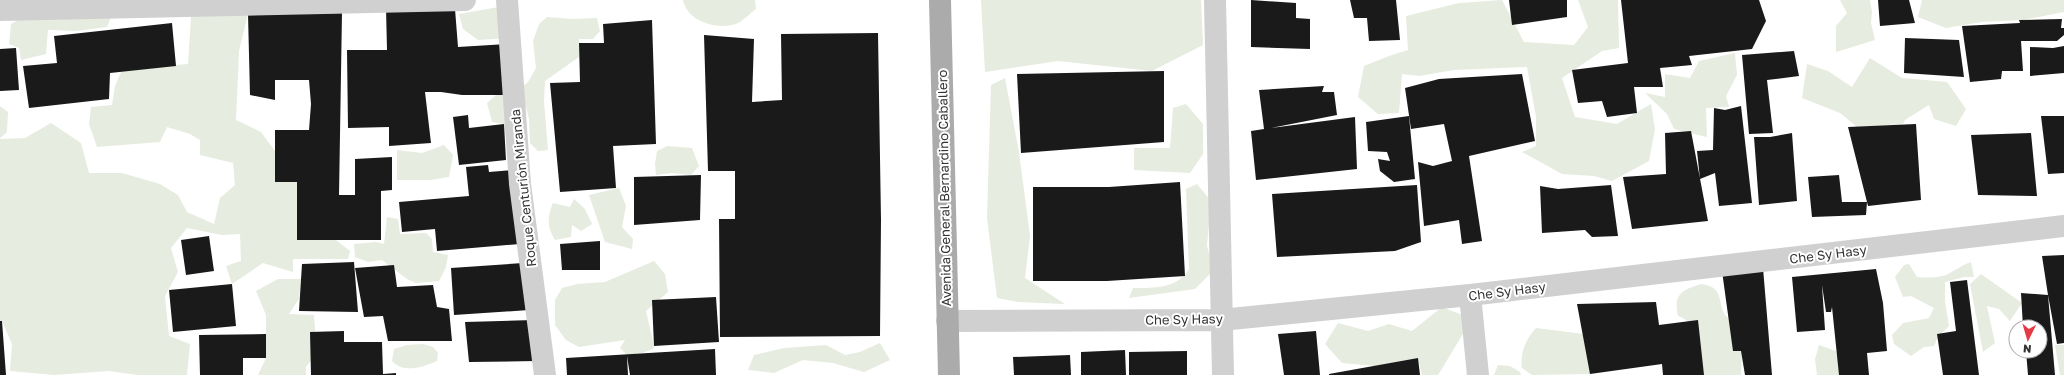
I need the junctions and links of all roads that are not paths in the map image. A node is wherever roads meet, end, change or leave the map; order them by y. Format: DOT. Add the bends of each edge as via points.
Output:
graph roads {
  1 [pos="465,0"];
  2 [pos="507,0"];
  3 [pos="940,0"];
  4 [pos="1215,0"];
  5 [pos="0,10"];
  6 [pos="2064,226"];
  7 [pos="1470,295"];
  8 [pos="1222,320"];
  9 [pos="947,321"];
  10 [pos="545,375"];
  11 [pos="949,375"];
  12 [pos="1223,375"];
  13 [pos="1478,375"];
  1 -- 5 [label="street"];
  2 -- 10 [label="street, Roque Centurión Miranda" via="520,184"];
  3 -- 9 [label="main road, Avenida General Bernardino Caballero"];
  4 -- 8 [label="street"];
  6 -- 7 [label="street, Che Sy Hasy"];
  7 -- 8 [label="street, Che Sy Hasy"];
  7 -- 13 [label="street"];
  8 -- 9 [label="street, Che Sy Hasy"];
  8 -- 12 [label="street"];
  9 -- 11 [label="main road, Avenida General Bernardino Caballero"];
}
